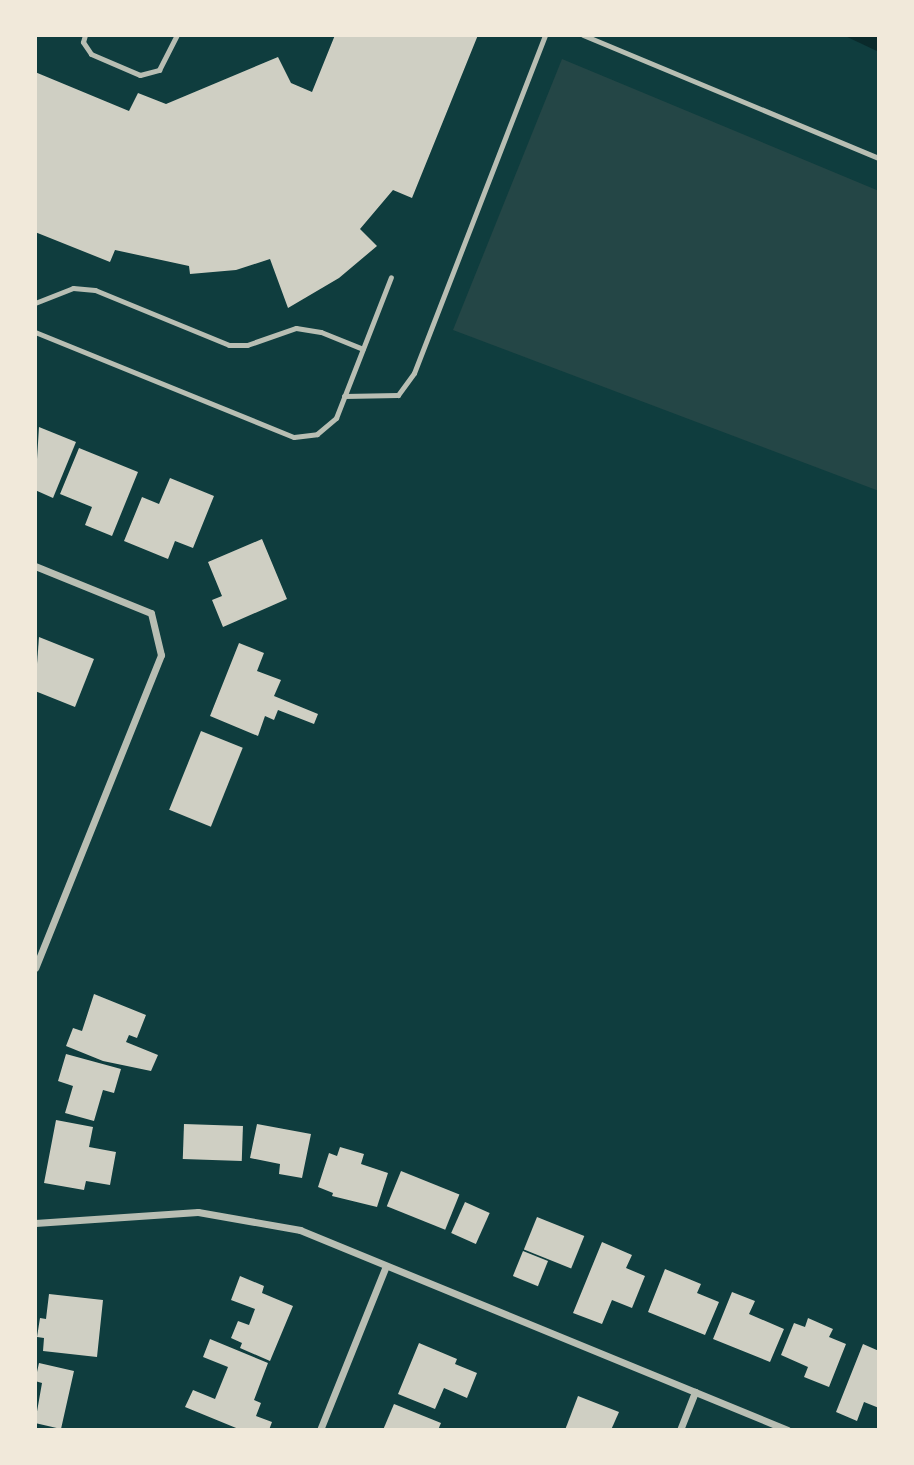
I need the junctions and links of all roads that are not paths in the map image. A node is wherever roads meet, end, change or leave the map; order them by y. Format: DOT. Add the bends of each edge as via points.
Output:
graph roads {
  1 [pos="85,35"];
  2 [pos="177,35"];
  3 [pos="545,35"];
  4 [pos="583,35"];
  5 [pos="879,158"];
  6 [pos="391,277"];
  7 [pos="35,303"];
  8 [pos="35,332"];
  9 [pos="363,349"];
  10 [pos="344,396"];
  11 [pos="35,566"];
  12 [pos="35,968"];
  13 [pos="35,1223"];
  14 [pos="386,1266"];
  15 [pos="695,1392"];
  16 [pos="320,1430"];
  17 [pos="680,1430"];
  18 [pos="788,1430"];
  1 -- 2 [label="lane" via="83,42 91,54 140,75 159,70"];
  3 -- 10 [label="lane" via="414,373 398,395"];
  4 -- 5 [label="lane"];
  6 -- 9 [label="lane"];
  7 -- 9 [label="lane" via="72,288 95,290 229,345 247,345 296,328 321,332"];
  8 -- 10 [label="lane" via="294,438 317,434 336,418"];
  9 -- 10 [label="lane"];
  11 -- 12 [label="street" via="151,613 161,655"];
  13 -- 14 [label="street" via="198,1212 300,1230"];
  14 -- 15 [label="street"];
  14 -- 16 [label="street"];
  15 -- 17 [label="street"];
  15 -- 18 [label="street"];
}
